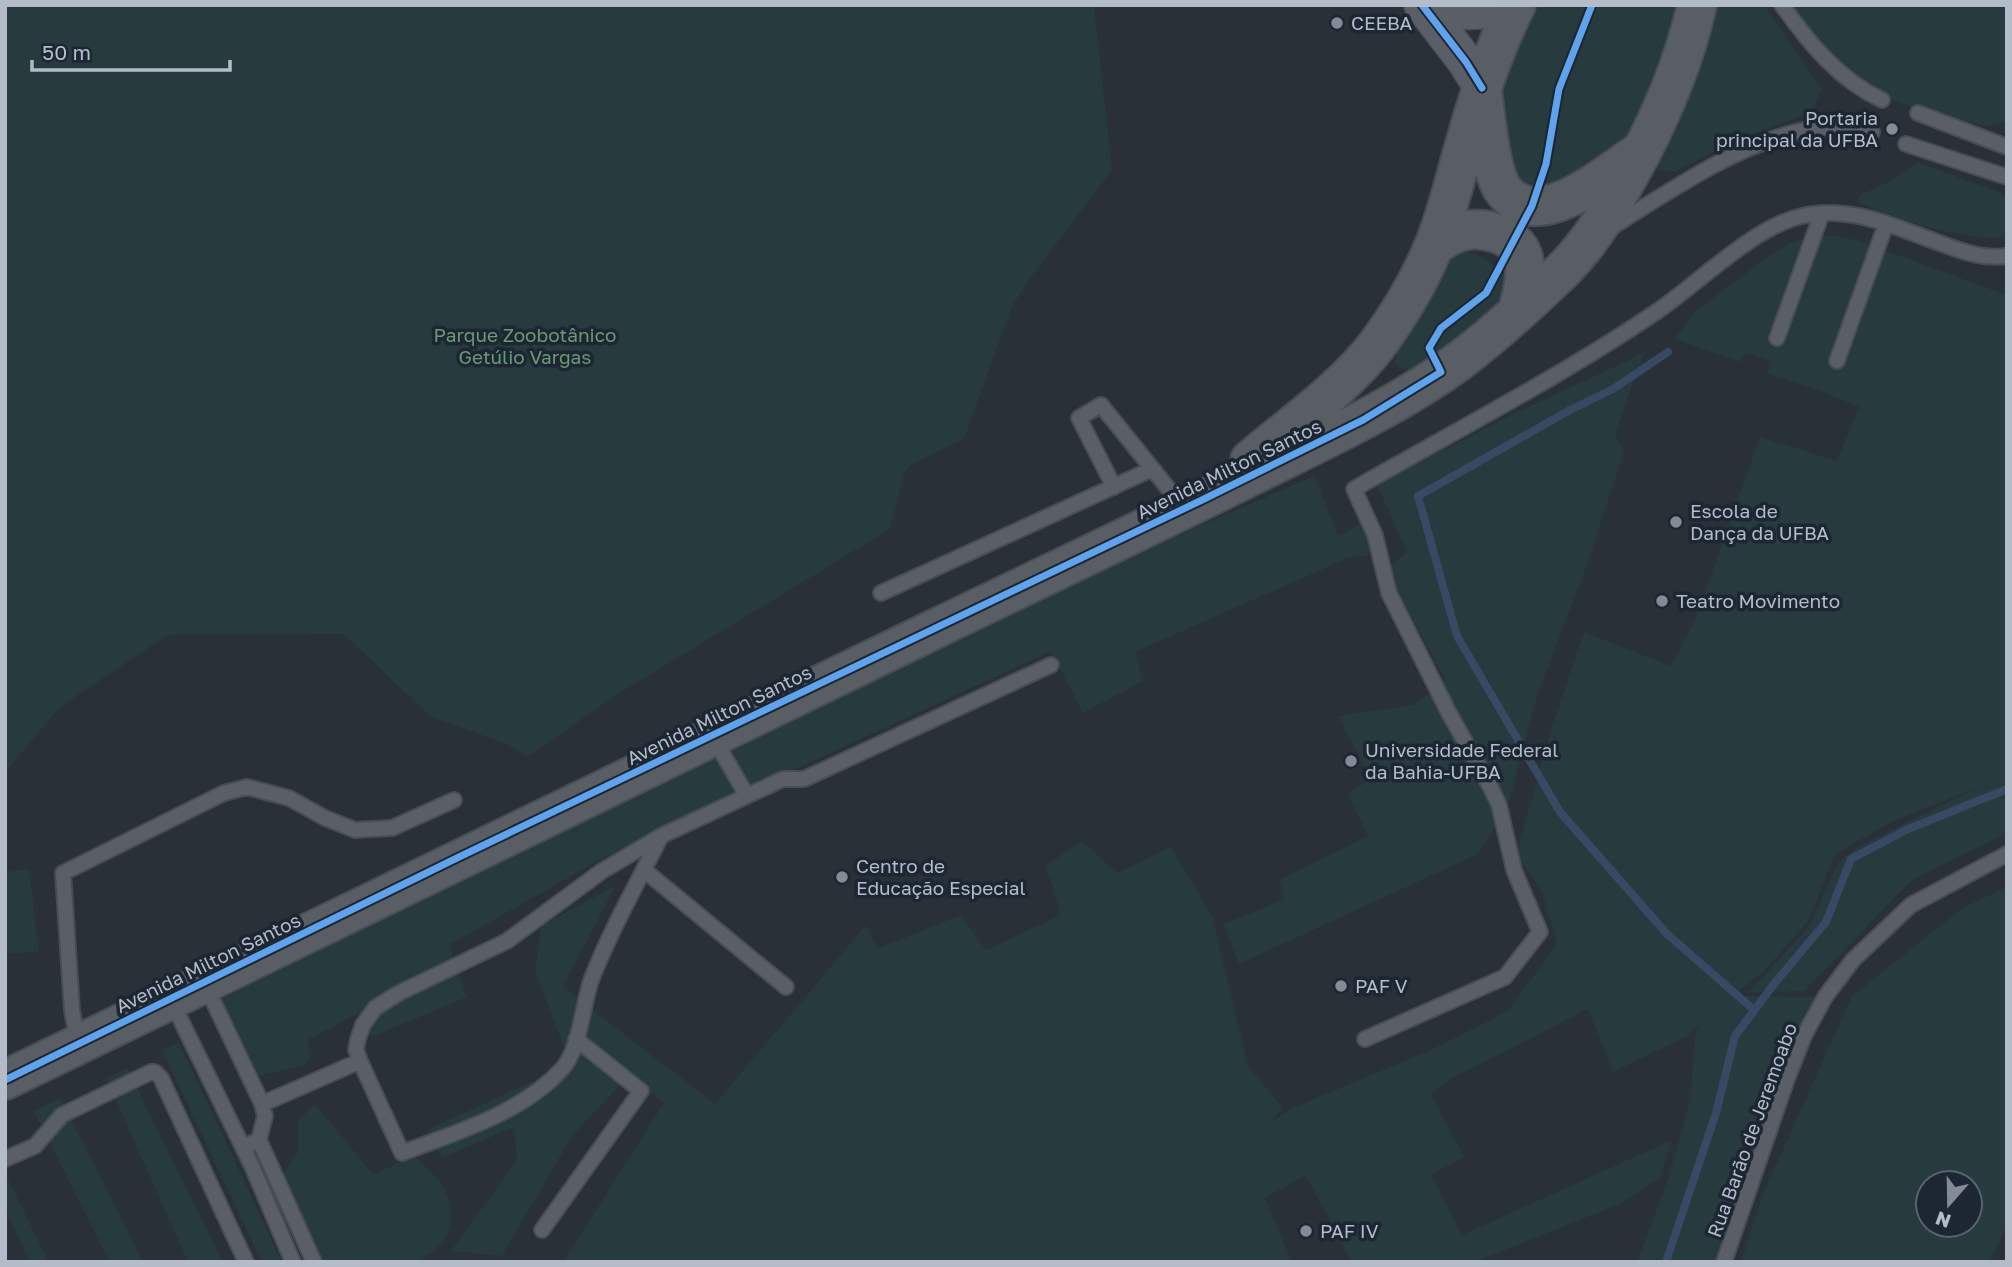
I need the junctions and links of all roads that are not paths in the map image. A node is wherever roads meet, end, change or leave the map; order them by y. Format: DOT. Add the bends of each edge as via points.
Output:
graph roads {
  1 [pos="1424,5"];
  2 [pos="1506,5"];
  3 [pos="1516,5"];
  4 [pos="1684,5"];
  5 [pos="1697,5"];
  6 [pos="1782,5"];
  7 [pos="1689,43"];
  8 [pos="1482,88"];
  9 [pos="1882,100"];
  10 [pos="1918,113"];
  11 [pos="1871,132"];
  12 [pos="1906,144"];
  13 [pos="2007,146"];
  14 [pos="1644,148"];
  15 [pos="2007,177"];
  16 [pos="1822,213"];
  17 [pos="1886,224"];
  18 [pos="1590,240"];
  19 [pos="1434,246"];
  20 [pos="2007,256"];
  21 [pos="1518,311"];
  22 [pos="1777,338"];
  23 [pos="1375,348"];
  24 [pos="1837,361"];
  25 [pos="1414,389"];
  26 [pos="1152,469"];
  27 [pos="1114,487"];
  28 [pos="1193,504"];
  29 [pos="881,593"];
  30 [pos="1051,665"];
  31 [pos="712,736"];
  32 [pos="747,796"];
  33 [pos="454,800"];
  34 [pos="662,836"];
  35 [pos="2007,854"];
  36 [pos="644,870"];
  37 [pos="204,983"];
  38 [pos="786,987"];
  39 [pos="171,999"];
  40 [pos="576,1039"];
  41 [pos="1365,1039"];
  42 [pos="78,1044"];
  43 [pos="359,1061"];
  44 [pos="5,1080"];
  45 [pos="262,1104"];
  46 [pos="259,1140"];
  47 [pos="243,1147"];
  48 [pos="5,1159"];
  49 [pos="542,1230"];
  50 [pos="246,1262"];
  51 [pos="293,1262"];
  52 [pos="314,1262"];
  53 [pos="1724,1262"];
  1 -- 2 [label="street" via="1471,13"];
  1 -- 8 [label="street"];
  3 -- 8 [label="main road, Avenida Milton Santos"];
  4 -- 7 [label="main road"];
  5 -- 7 [label="main road, Avenida Milton Santos"];
  6 -- 9 [label="lane" via="1848,81"];
  7 -- 14 [label="main road, Avenida Milton Santos"];
  8 -- 14 [label="main road" via="1498,177 1504,191 1532,206 1568,199"];
  8 -- 19 [label="main road, Avenida Milton Santos"];
  10 -- 13 [label="lane"];
  11 -- 18 [label="lane" via="1808,129 1769,141 1718,164"];
  12 -- 15 [label="lane"];
  14 -- 18 [label="main road, Avenida Milton Santos"];
  16 -- 17 [label="lane" via="1861,215"];
  16 -- 22 [label="lane"];
  16 -- 41 [label="lane" via="1780,223 1606,344 1354,489 1375,535 1389,593 1499,805 1514,870 1539,932 1505,977"];
  17 -- 20 [label="lane" via="1967,253"];
  17 -- 24 [label="lane"];
  18 -- 21 [label="main road, Avenida Milton Santos"];
  19 -- 21 [label="main road" via="1462,231 1480,229 1513,243 1522,255 1525,273"];
  19 -- 23 [label="main road, Avenida Milton Santos" via="1398,316"];
  21 -- 25 [label="main road, Avenida Milton Santos" via="1460,360"];
  23 -- 25 [label="main road" via="1382,370"];
  23 -- 28 [label="main road, Avenida Milton Santos" via="1337,386"];
  25 -- 28 [label="main road, Avenida Milton Santos" via="1363,420"];
  26 -- 27 [label="lane"];
  26 -- 27 [label="lane" via="1101,405 1079,418"];
  26 -- 28 [label="lane"];
  27 -- 29 [label="lane"];
  28 -- 31 [label="main road, Avenida Milton Santos"];
  30 -- 32 [label="lane" via="804,779 783,779"];
  31 -- 32 [label="lane"];
  31 -- 37 [label="main road, Avenida Milton Santos"];
  32 -- 34 [label="lane"];
  33 -- 42 [label="lane" via="393,828 355,830 289,799 247,786 223,793 63,873"];
  34 -- 36 [label="lane"];
  34 -- 43 [label="lane" via="602,871 507,941 375,1008 358,1040"];
  35 -- 53 [label="lane, Rua Barão de Jeremoabo" via="1911,905 1853,960 1825,997 1787,1079"];
  36 -- 38 [label="lane"];
  36 -- 40 [label="lane" via="591,981"];
  37 -- 39 [label="main road, Avenida Milton Santos"];
  37 -- 45 [label="lane"];
  39 -- 42 [label="main road, Avenida Milton Santos"];
  39 -- 47 [label="lane"];
  40 -- 43 [label="lane" via="565,1066 547,1084 482,1122 402,1153"];
  40 -- 49 [label="lane" via="641,1091"];
  42 -- 44 [label="main road, Avenida Milton Santos"];
  43 -- 45 [label="lane"];
  45 -- 46 [label="lane" via="265,1116"];
  46 -- 47 [label="lane"];
  46 -- 52 [label="lane"];
  47 -- 51 [label="lane"];
  48 -- 50 [label="lane" via="35,1146 62,1115 155,1072"];
}
